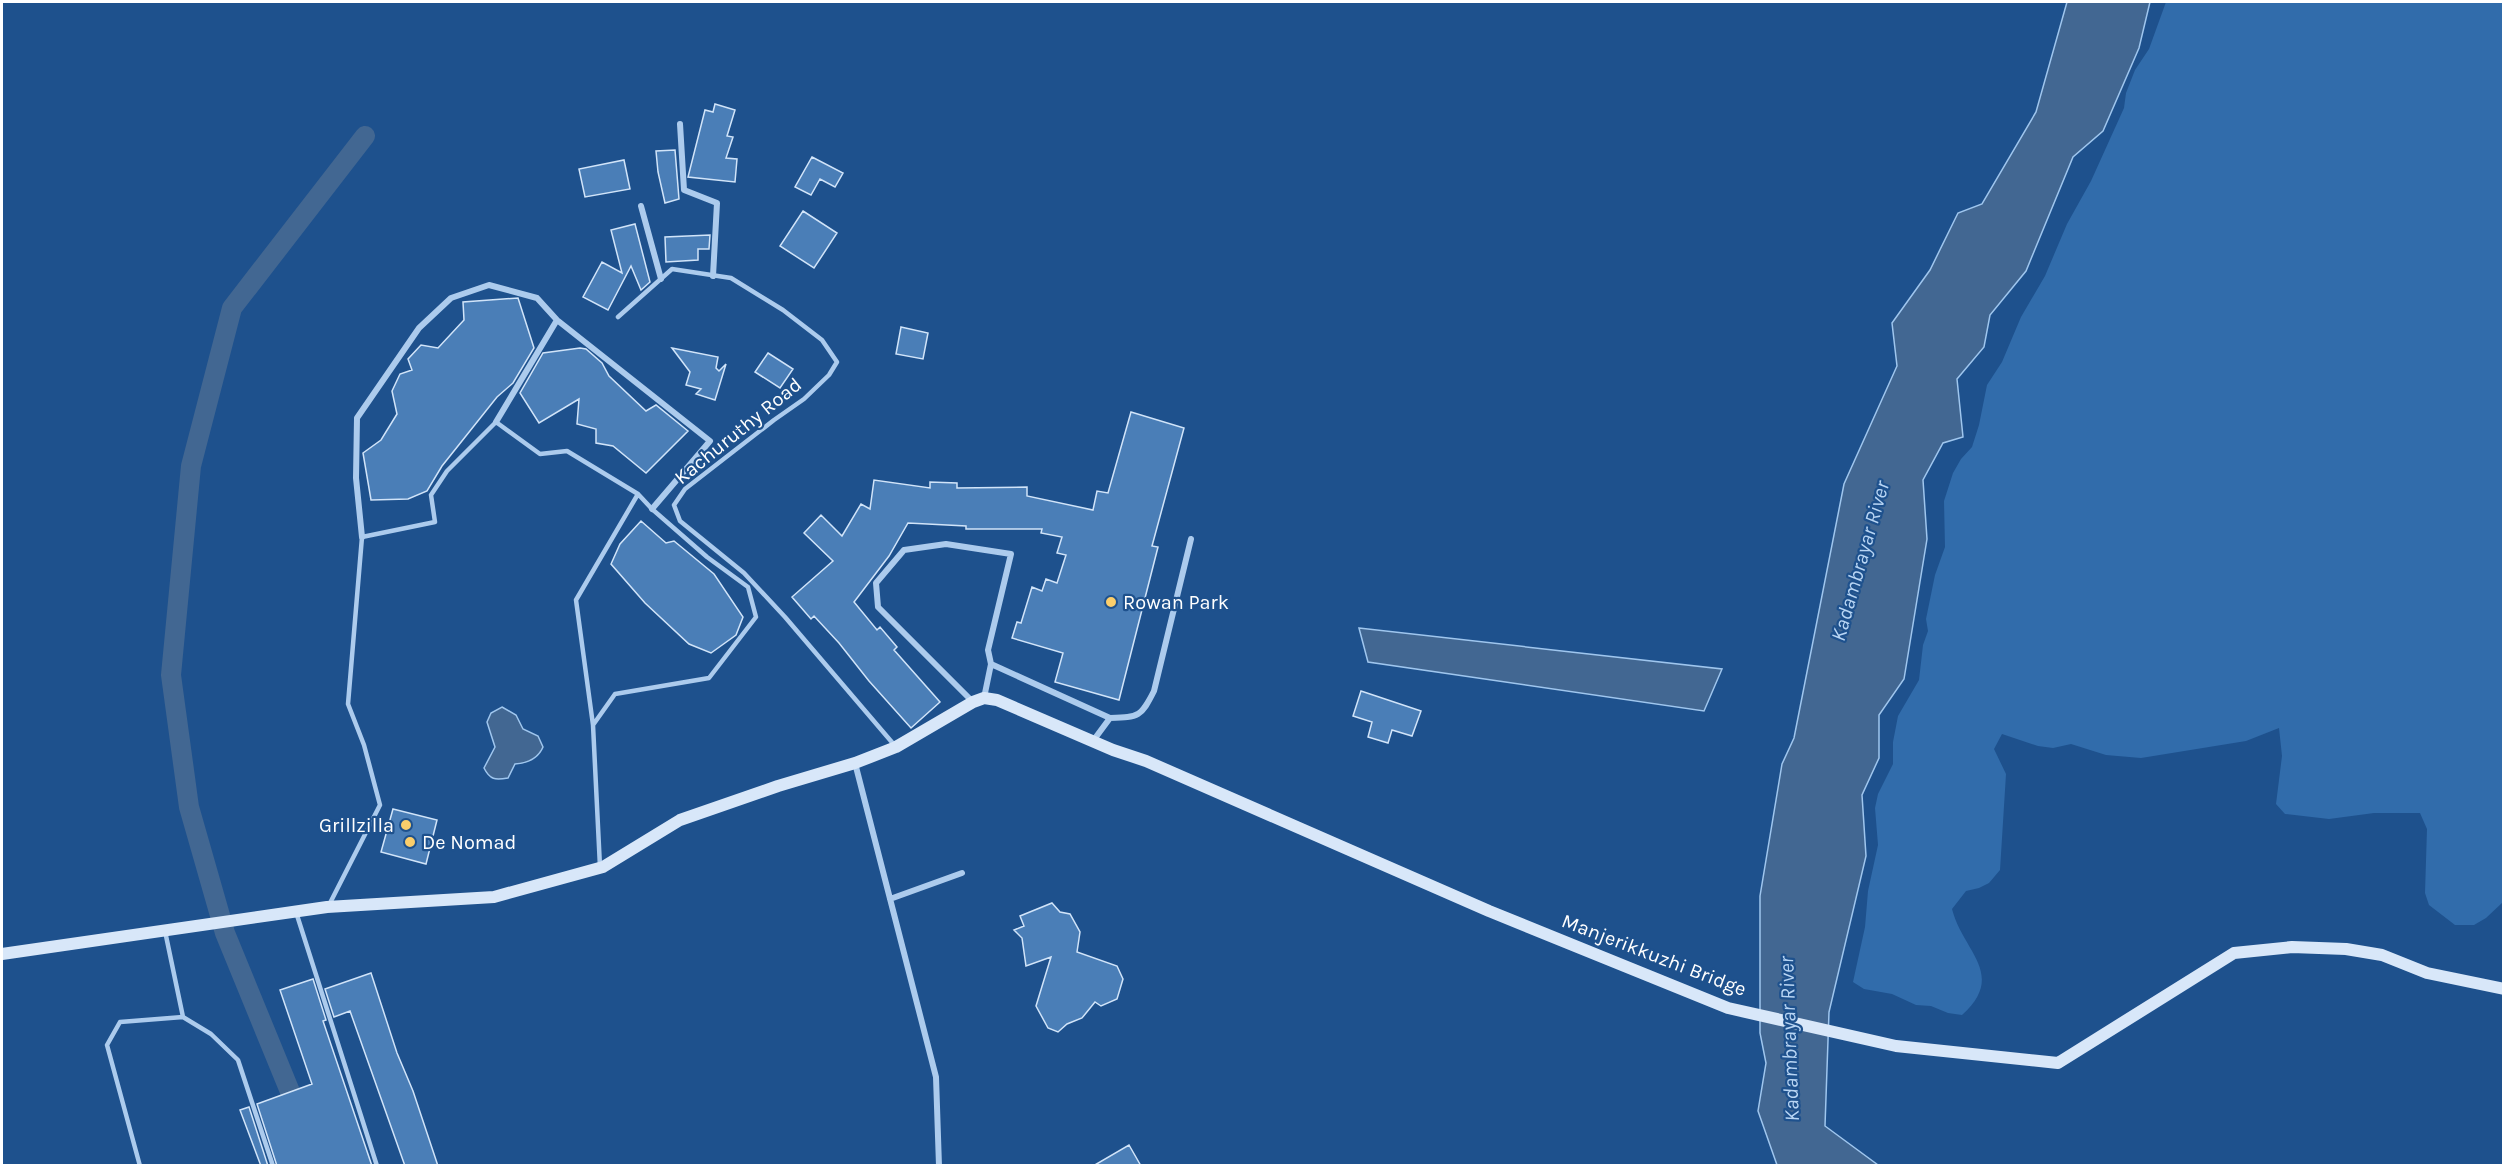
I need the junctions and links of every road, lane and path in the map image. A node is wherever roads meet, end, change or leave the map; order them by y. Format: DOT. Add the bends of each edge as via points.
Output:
graph roads {
  1 [pos="680,124"];
  2 [pos="641,206"];
  3 [pos="713,276"];
  4 [pos="661,279"];
  5 [pos="618,317"];
  6 [pos="558,320"];
  7 [pos="496,422"];
  8 [pos="638,494"];
  9 [pos="652,509"];
  10 [pos="362,537"];
  11 [pos="1191,538"];
  12 [pos="991,664"];
  13 [pos="978,700"];
  14 [pos="1110,717"];
  15 [pos="594,725"];
  16 [pos="1093,741"];
  17 [pos="896,747"];
  18 [pos="855,763"];
  19 [pos="600,868"];
  20 [pos="962,873"];
  21 [pos="890,899"];
  22 [pos="327,907"];
  23 [pos="296,912"];
  24 [pos="165,931"];
  25 [pos="2,954"];
  26 [pos="2504,989"];
  27 [pos="183,1017"];
  28 [pos="140,1166"];
  29 [pos="273,1166"];
  30 [pos="377,1166"];
  31 [pos="939,1166"];
  1 -- 3 [label="street" via="684,190 717,203"];
  2 -- 4 [label="street"];
  3 -- 4 [label="lane, Kachuruthy Road" via="672,269"];
  3 -- 17 [label="lane, Kachuruthy Road" via="731,278 783,310 822,340 837,362 804,399 685,489 674,505 681,521 744,573 785,617"];
  4 -- 5 [label="lane, Kachuruthy Road"];
  6 -- 7 [label="street"];
  6 -- 9 [label="street" via="710,441"];
  6 -- 10 [label="street" via="537,298 489,285 451,298 419,328 357,418 356,478"];
  7 -- 8 [label="lane" via="540,454 567,451"];
  7 -- 10 [label="lane" via="447,471 431,495 435,522"];
  8 -- 9 [label="lane"];
  8 -- 15 [label="lane" via="576,600"];
  9 -- 15 [label="lane" via="748,587 756,617 709,678 615,694"];
  10 -- 22 [label="lane" via="348,704 380,805"];
  11 -- 14 [label="street" via="1154,691 1144,711 1135,717"];
  12 -- 13 [label="street"];
  12 -- 13 [label="street" via="988,650 1011,554 946,544 904,550 876,583 878,607"];
  12 -- 14 [label="street"];
  13 -- 16 [label="main road, Manjerikkuzhi Bridge" via="997,700"];
  13 -- 17 [label="main road"];
  14 -- 16 [label="street"];
  15 -- 19 [label="lane"];
  16 -- 26 [label="main road, Manjerikkuzhi Bridge" via="1489,911 1728,1008 1896,1046 2058,1063 2234,952 2292,947 2346,949 2382,955 2427,973"];
  17 -- 18 [label="main road"];
  18 -- 19 [label="main road" via="680,820"];
  18 -- 21 [label="street"];
  19 -- 22 [label="main road" via="494,897"];
  20 -- 21 [label="street"];
  21 -- 31 [label="street" via="936,1077"];
  22 -- 23 [label="main road"];
  23 -- 24 [label="main road"];
  23 -- 30 [label="lane"];
  24 -- 25 [label="main road"];
  24 -- 27 [label="lane"];
  27 -- 28 [label="lane" via="120,1022 107,1045"];
  27 -- 29 [label="lane" via="211,1034 238,1060"];
}
